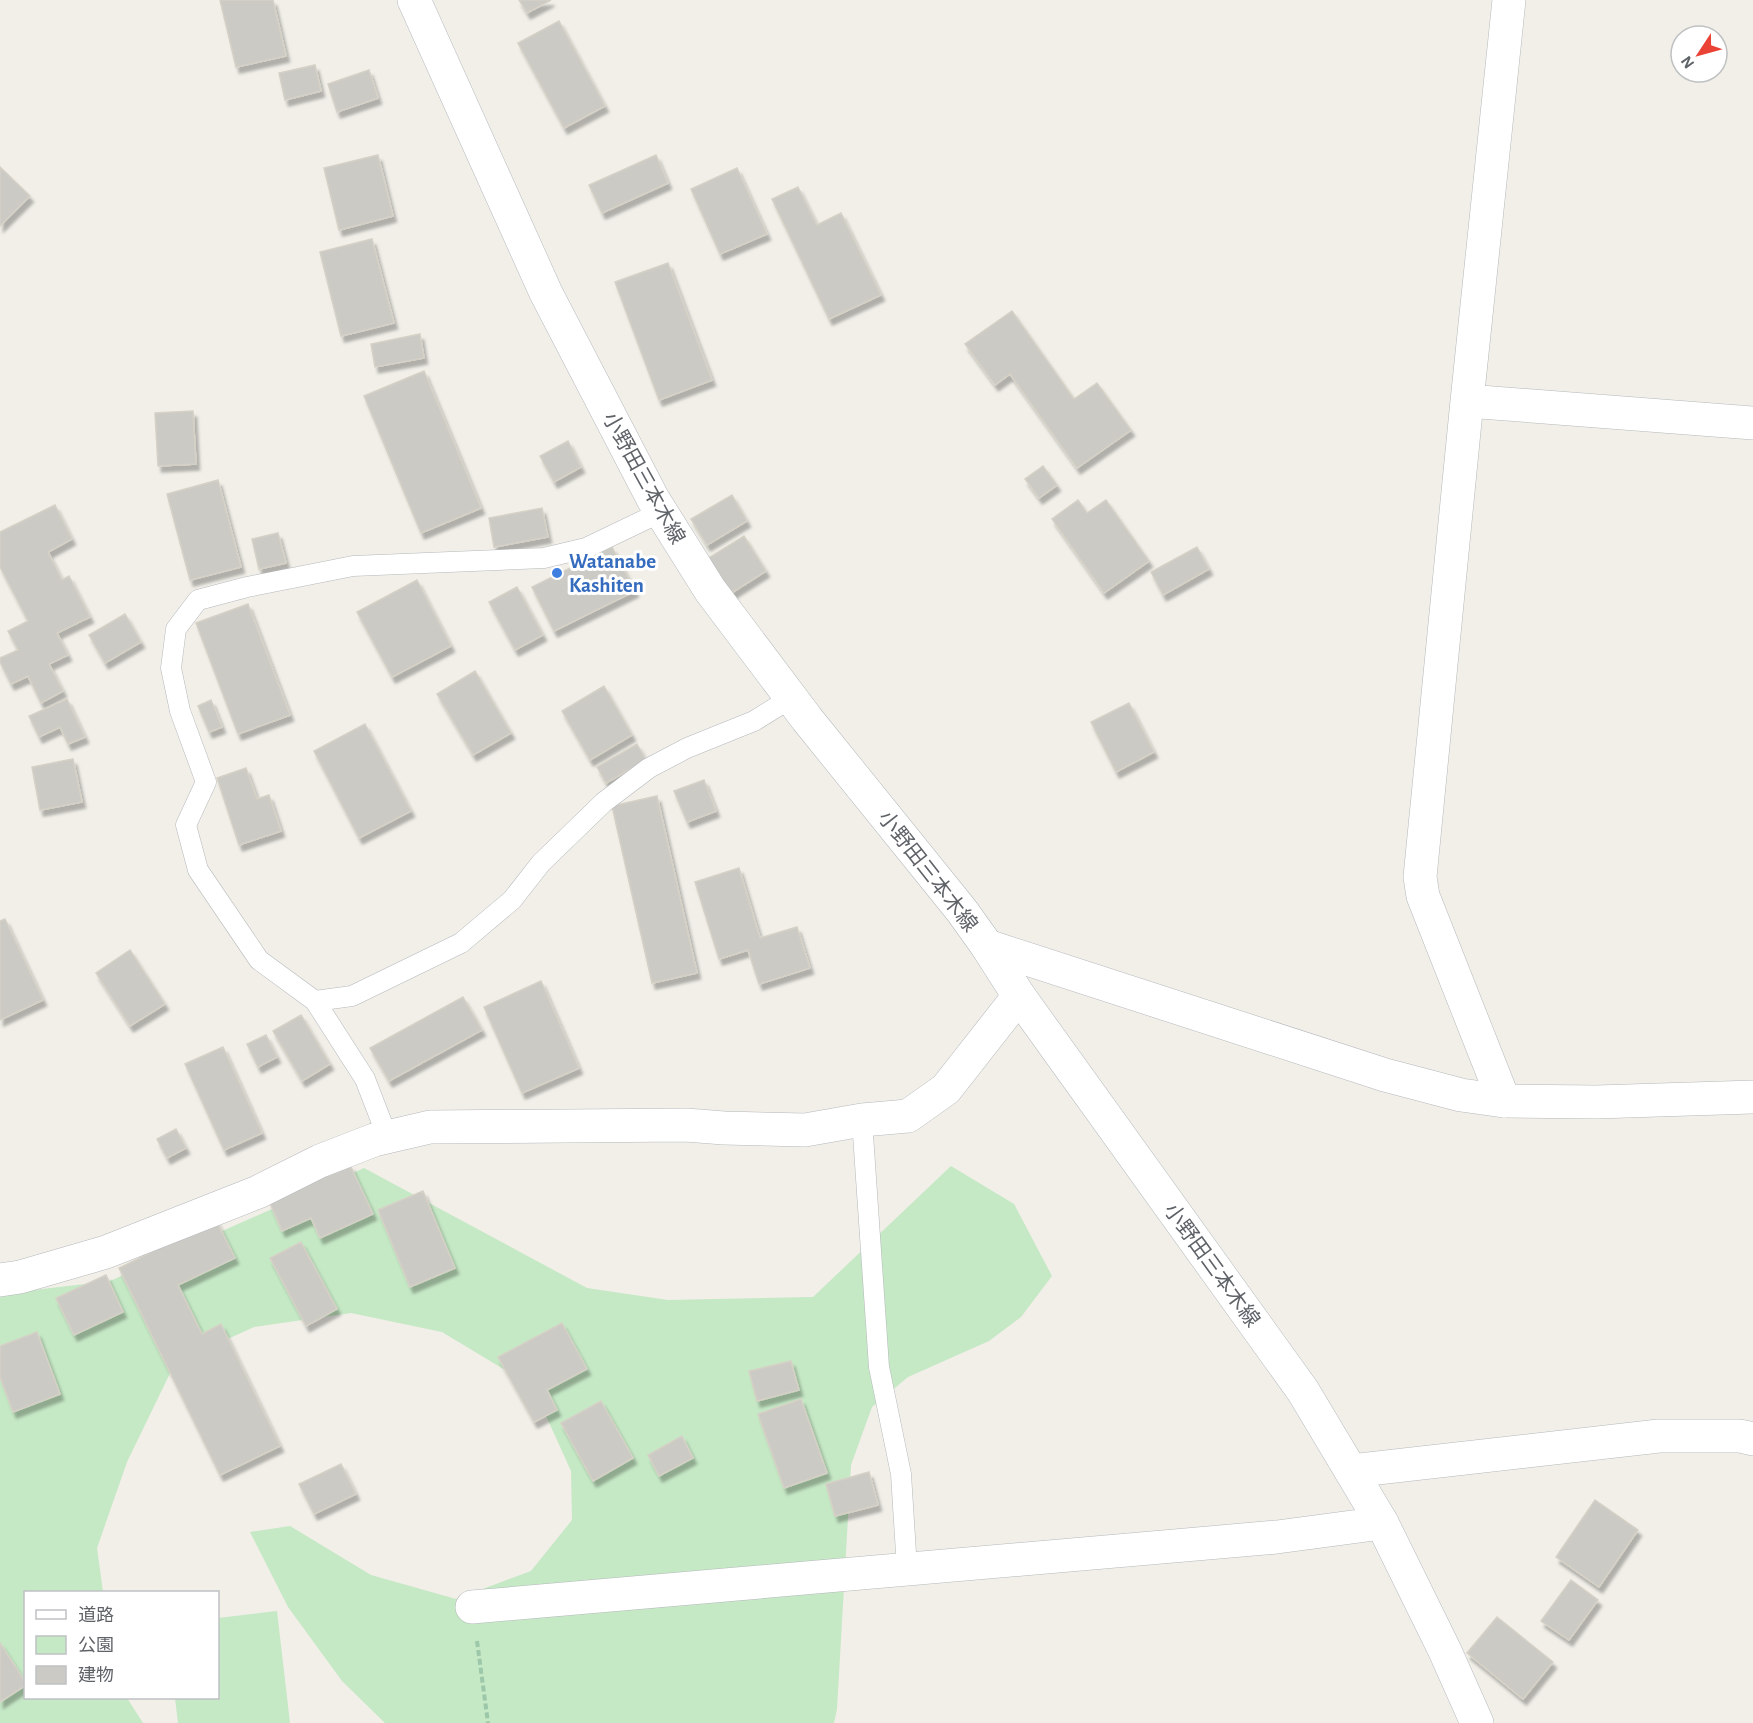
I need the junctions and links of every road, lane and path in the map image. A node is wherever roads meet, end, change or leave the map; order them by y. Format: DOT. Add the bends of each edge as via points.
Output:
graph roads {
  1 [pos="414,0"];
  2 [pos="1509,0"];
  3 [pos="1467,401"];
  4 [pos="1753,423"];
  5 [pos="661,512"];
  6 [pos="791,698"];
  7 [pos="987,946"];
  8 [pos="1019,996"];
  9 [pos="315,1001"];
  10 [pos="1753,1097"];
  11 [pos="1504,1101"];
  12 [pos="862,1120"];
  13 [pos="387,1136"];
  14 [pos="0,1280"];
  15 [pos="1753,1439"];
  16 [pos="1351,1471"];
  17 [pos="1382,1523"];
  18 [pos="907,1569"];
  19 [pos="472,1607"];
  20 [pos="488,1723"];
  21 [pos="1476,1723"];
  1 -- 5 [label="street, 小野田三本木線" via="546,293"];
  2 -- 3 [label="street"];
  3 -- 4 [label="street"];
  3 -- 11 [label="street" via="1420,877 1423,896"];
  5 -- 6 [label="street, 小野田三本木線" via="710,590"];
  5 -- 9 [label="lane" via="586,548 544,558 353,566 248,587 198,600 176,629 171,668 180,711 206,782 186,825 198,870 259,960"];
  6 -- 7 [label="street, 小野田三本木線"];
  6 -- 9 [label="lane" via="754,721 650,768 604,802 542,862 512,900 462,943 352,996"];
  7 -- 8 [label="street, 小野田三本木線"];
  7 -- 11 [label="street" via="1385,1075 1461,1095"];
  8 -- 12 [label="street" via="946,1089 908,1116"];
  8 -- 16 [label="street, 小野田三本木線" via="1303,1391"];
  9 -- 13 [label="lane" via="365,1079"];
  10 -- 11 [label="street"];
  12 -- 13 [label="street" via="805,1130 686,1125 430,1127"];
  12 -- 18 [label="lane" via="879,1367 900,1474"];
  13 -- 14 [label="street" via="106,1252"];
  15 -- 16 [label="street" via="1659,1436"];
  16 -- 17 [label="street, 小野田三本木線"];
  17 -- 18 [label="street" via="1277,1537"];
  17 -- 21 [label="street, 小野田三本木線"];
  18 -- 19 [label="street"];
  19 -- 20 [label="path"];
}
